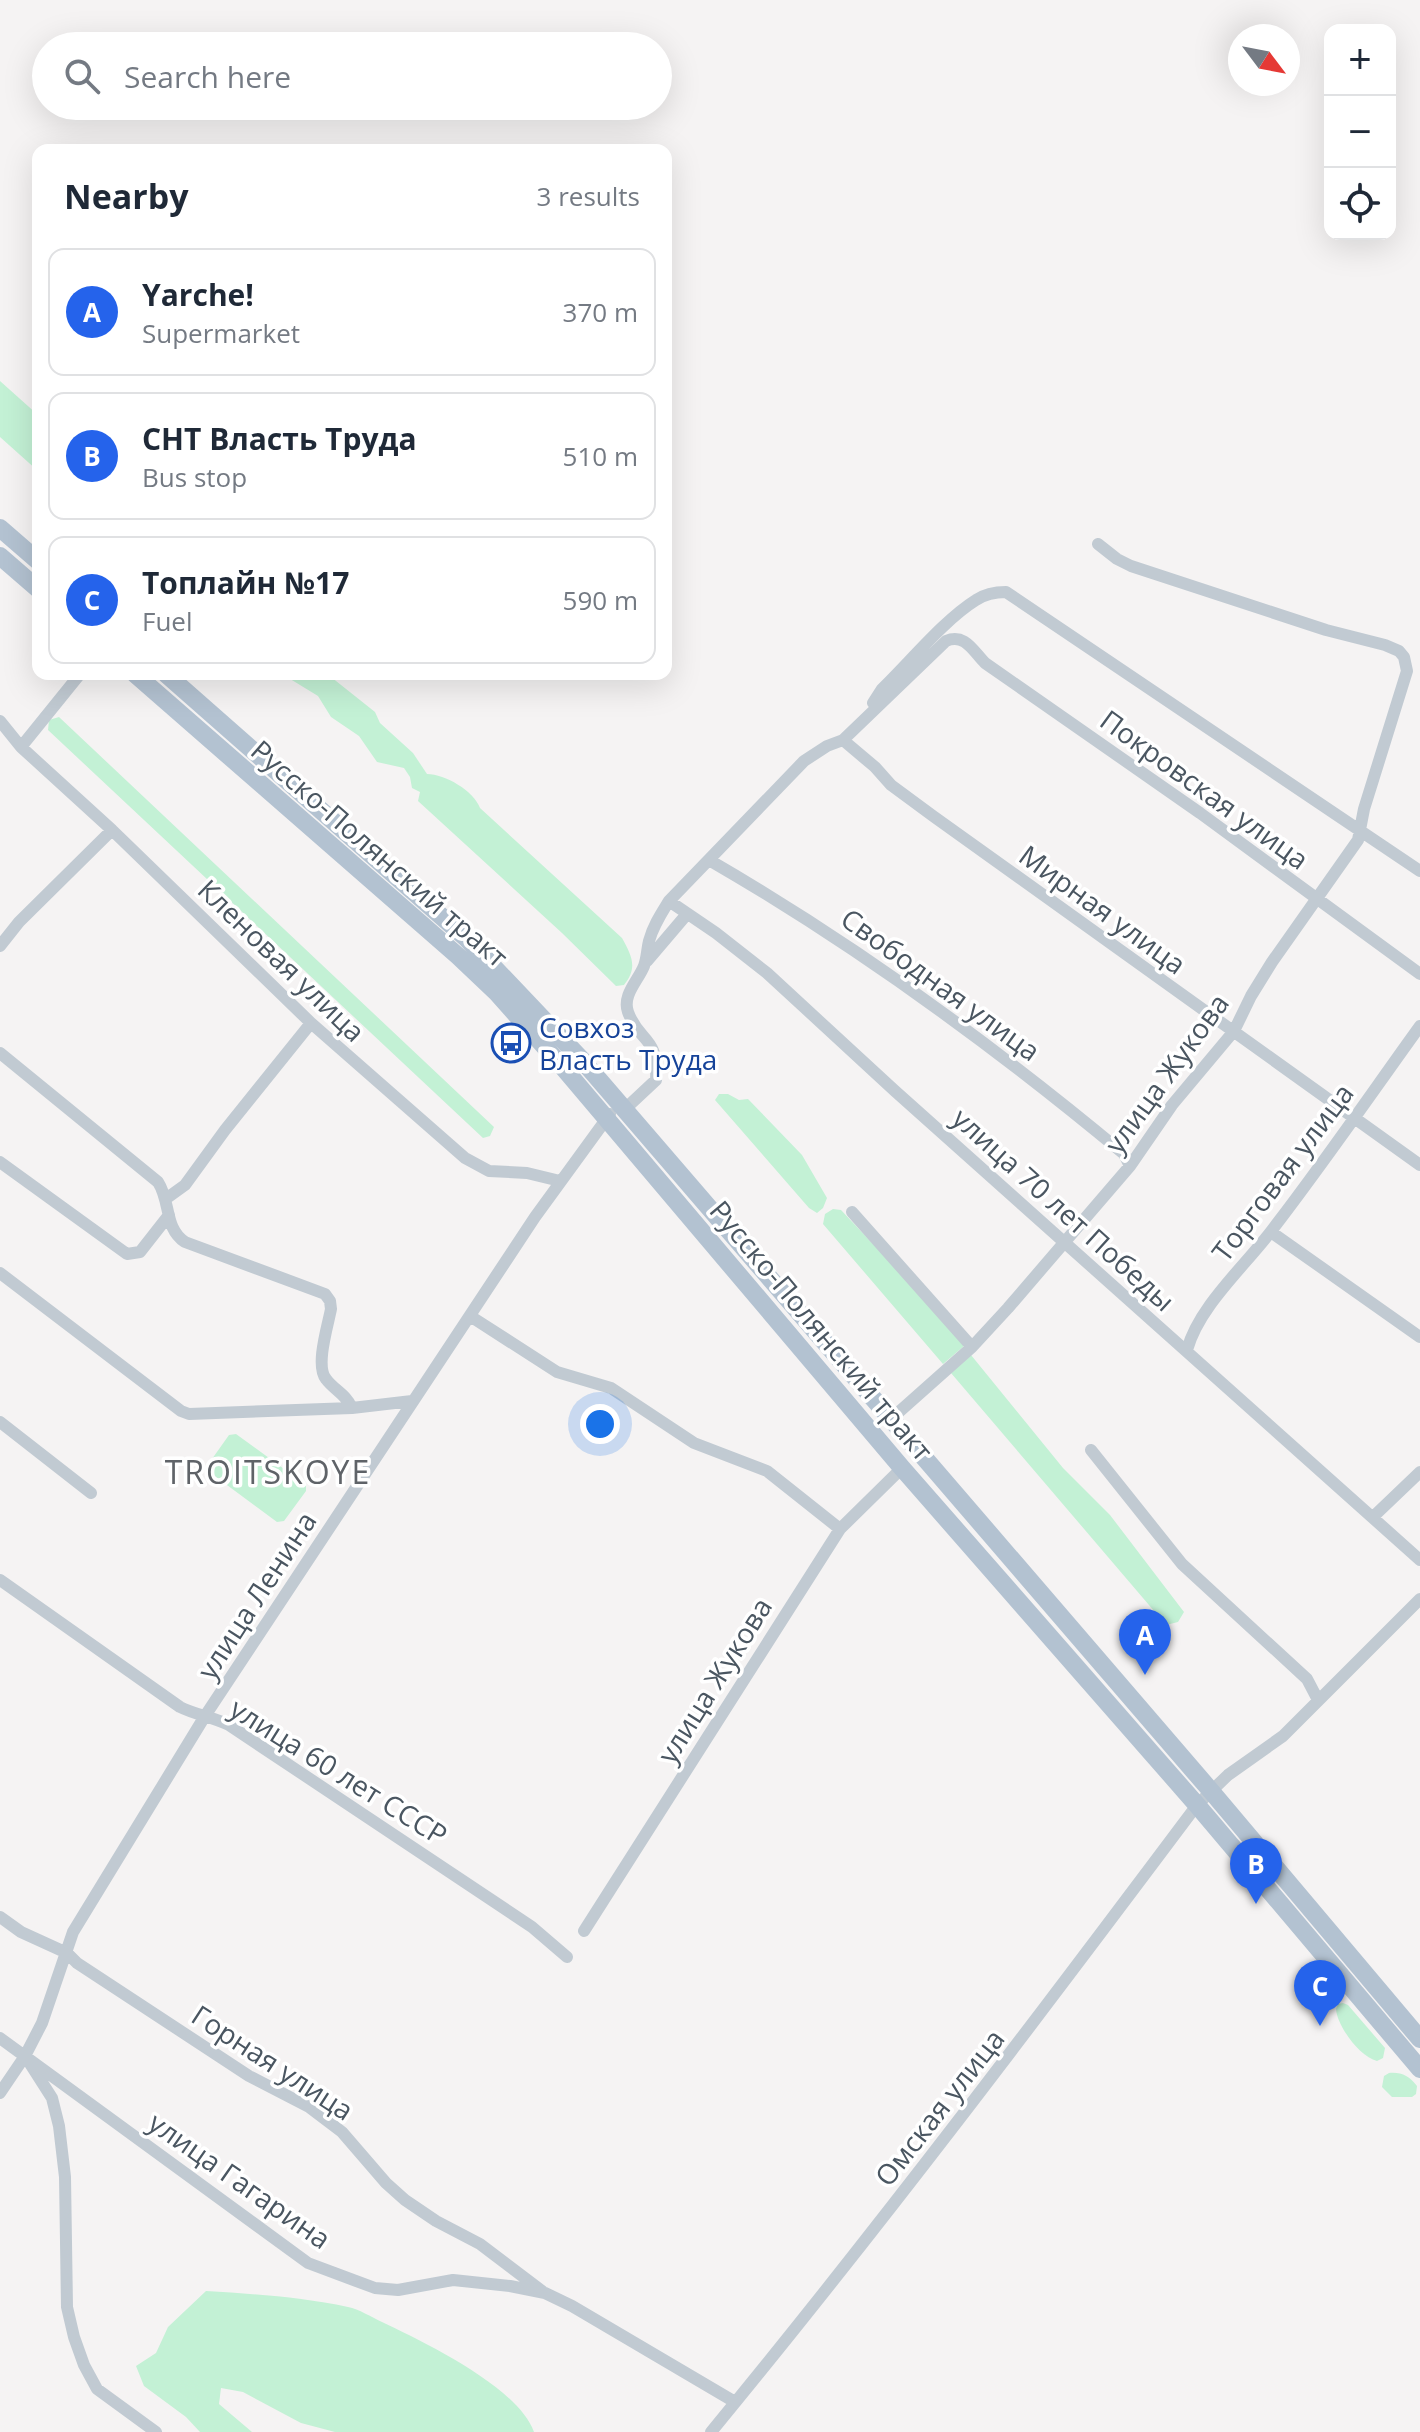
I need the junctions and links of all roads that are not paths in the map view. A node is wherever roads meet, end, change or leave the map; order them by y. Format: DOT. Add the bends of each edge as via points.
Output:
graph roads {
  1 [pos="0,528"];
  2 [pos="1098,544"];
  3 [pos="0,556"];
  4 [pos="32,556"];
  5 [pos="32,584"];
  6 [pos="75,680"];
  7 [pos="142,680"];
  8 [pos="173,680"];
  9 [pos="0,721"];
  10 [pos="860,723"];
  11 [pos="843,740"];
  12 [pos="21,747"];
  13 [pos="112,830"];
  14 [pos="1361,832"];
  15 [pos="709,860"];
  16 [pos="1420,871"];
  17 [pos="1318,900"];
  18 [pos="669,901"];
  19 [pos="687,914"];
  20 [pos="0,946"];
  21 [pos="645,964"];
  22 [pos="1420,974"];
  23 [pos="311,1023"];
  24 [pos="1420,1026"];
  25 [pos="1234,1031"];
  26 [pos="0,1053"];
  27 [pos="623,1106"];
  28 [pos="606,1118"];
  29 [pos="1354,1118"];
  30 [pos="0,1162"];
  31 [pos="1420,1165"];
  32 [pos="1130,1166"];
  33 [pos="560,1181"];
  34 [pos="167,1198"];
  35 [pos="852,1212"];
  36 [pos="169,1215"];
  37 [pos="1271,1232"];
  38 [pos="1065,1242"];
  39 [pos="0,1273"];
  40 [pos="470,1316"];
  41 [pos="1420,1337"];
  42 [pos="972,1347"];
  43 [pos="1187,1350"];
  44 [pos="412,1401"];
  45 [pos="352,1408"];
  46 [pos="891,1419"];
  47 [pos="0,1422"];
  48 [pos="1091,1450"];
  49 [pos="902,1468"];
  50 [pos="1420,1472"];
  51 [pos="91,1493"];
  52 [pos="1374,1516"];
  53 [pos="840,1529"];
  54 [pos="1420,1560"];
  55 [pos="0,1580"];
  56 [pos="1420,1599"];
  57 [pos="1318,1700"];
  58 [pos="205,1716"];
  59 [pos="1211,1791"];
  60 [pos="1197,1805"];
  61 [pos="0,1917"];
  62 [pos="584,1931"];
  63 [pos="73,1932"];
  64 [pos="37,1940"];
  65 [pos="67,1953"];
  66 [pos="567,1957"];
  67 [pos="0,2038"];
  68 [pos="1420,2039"];
  69 [pos="25,2056"];
  70 [pos="1420,2069"];
  71 [pos="0,2093"];
  72 [pos="545,2293"];
  73 [pos="735,2402"];
  74 [pos="156,2432"];
  75 [pos="711,2432"];
  1 -- 4 [label="main road"];
  2 -- 14 [label="street, улица Жукова" via="1131,566 1399,651 1407,671"];
  3 -- 5 [label="main road"];
  6 -- 12 [label="street"];
  7 -- 28 [label="main road, Русско-Полянский тракт" via="458,956"];
  8 -- 27 [label="main road, Русско-Полянский тракт" via="466,938"];
  9 -- 12 [label="street, Кленовая улица"];
  10 -- 11 [label="street"];
  10 -- 14 [label="street" via="882,689 959,613 978,599 1006,592"];
  10 -- 17 [label="street, Покровская улица" via="946,641 965,641 985,663"];
  11 -- 15 [label="street" via="804,761"];
  11 -- 25 [label="street, Мирная улица" via="891,785"];
  12 -- 13 [label="street, Кленовая улица"];
  13 -- 20 [label="street"];
  13 -- 23 [label="street, Кленовая улица"];
  14 -- 16 [label="street"];
  14 -- 17 [label="street, улица Жукова"];
  15 -- 18 [label="street"];
  15 -- 32 [label="street, Свободная улица" via="795,910 948,1015 1056,1097 1124,1154"];
  17 -- 22 [label="street, Покровская улица"];
  17 -- 25 [label="street, улица Жукова" via="1272,962"];
  18 -- 19 [label="street, улица 70 лет Победы"];
  18 -- 21 [label="street" via="656,922"];
  19 -- 21 [label="street"];
  19 -- 38 [label="street, улица 70 лет Победы" via="767,973"];
  21 -- 27 [label="street, улица Ленина" via="626,999 627,1010 650,1041 656,1080"];
  23 -- 33 [label="street, Кленовая улица" via="477,1167"];
  23 -- 34 [label="street" via="185,1185"];
  24 -- 29 [label="street, Торговая улица"];
  25 -- 29 [label="street, Мирная улица"];
  25 -- 32 [label="street, улица Жукова"];
  26 -- 34 [label="street" via="144,1169"];
  27 -- 28 [label="street, улица Ленина"];
  27 -- 46 [label="main road, Русско-Полянский тракт"];
  28 -- 33 [label="street, улица Ленина"];
  28 -- 49 [label="main road, Русско-Полянский тракт"];
  29 -- 31 [label="street, Мирная улица"];
  29 -- 37 [label="street, Торговая улица"];
  30 -- 36 [label="street" via="127,1254 140,1252"];
  32 -- 38 [label="street, улица Жукова"];
  33 -- 40 [label="street, улица Ленина"];
  34 -- 36 [label="street"];
  35 -- 42 [label="street"];
  36 -- 45 [label="street" via="176,1236 185,1242 325,1294 331,1309 321,1368"];
  37 -- 41 [label="street"];
  37 -- 43 [label="street, Торговая улица" via="1210,1308"];
  38 -- 42 [label="street, улица Жукова"];
  38 -- 43 [label="street, улица 70 лет Победы"];
  39 -- 45 [label="street" via="181,1411"];
  40 -- 44 [label="street, улица Ленина"];
  40 -- 53 [label="street" via="557,1372 611,1388 694,1443 767,1471"];
  42 -- 46 [label="street, улица Жукова"];
  43 -- 52 [label="street, улица 70 лет Победы"];
  44 -- 45 [label="street"];
  44 -- 58 [label="street, улица Ленина"];
  46 -- 59 [label="main road, Русско-Полянский тракт"];
  47 -- 51 [label="street"];
  48 -- 57 [label="street" via="1182,1564 1307,1679"];
  49 -- 53 [label="street, улица Жукова"];
  49 -- 60 [label="main road, Русско-Полянский тракт"];
  50 -- 52 [label="street"];
  52 -- 54 [label="street, улица 70 лет Победы"];
  53 -- 62 [label="street, улица Жукова"];
  55 -- 58 [label="street, улица 60 лет СССР" via="180,1707"];
  56 -- 57 [label="street, Омская улица"];
  57 -- 59 [label="street, Омская улица" via="1283,1736"];
  58 -- 63 [label="street, улица Ленина"];
  58 -- 66 [label="street, улица 60 лет СССР" via="229,1725 421,1850"];
  59 -- 60 [label="street, Омская улица"];
  59 -- 68 [label="main road, Русско-Полянский тракт"];
  60 -- 70 [label="main road, Русско-Полянский тракт"];
  60 -- 73 [label="street, Омская улица" via="1035,2023"];
  61 -- 64 [label="street, Горная улица"];
  63 -- 64 [label="street" via="53,1943"];
  63 -- 65 [label="street, улица Ленина"];
  64 -- 65 [label="street, Горная улица"];
  65 -- 69 [label="street, улица Ленина"];
  65 -- 72 [label="street, Горная улица" via="249,2076 309,2107 342,2132 405,2200 480,2244"];
  67 -- 69 [label="street, улица Гагарина"];
  69 -- 71 [label="street, улица Ленина"];
  69 -- 72 [label="street, улица Гагарина" via="308,2263 375,2288 398,2290 453,2280"];
  69 -- 74 [label="street" via="52,2098 59,2126 67,2307 84,2365 97,2389"];
  72 -- 73 [label="street, улица Гагарина"];
  73 -- 75 [label="street, Омская улица"];
}
